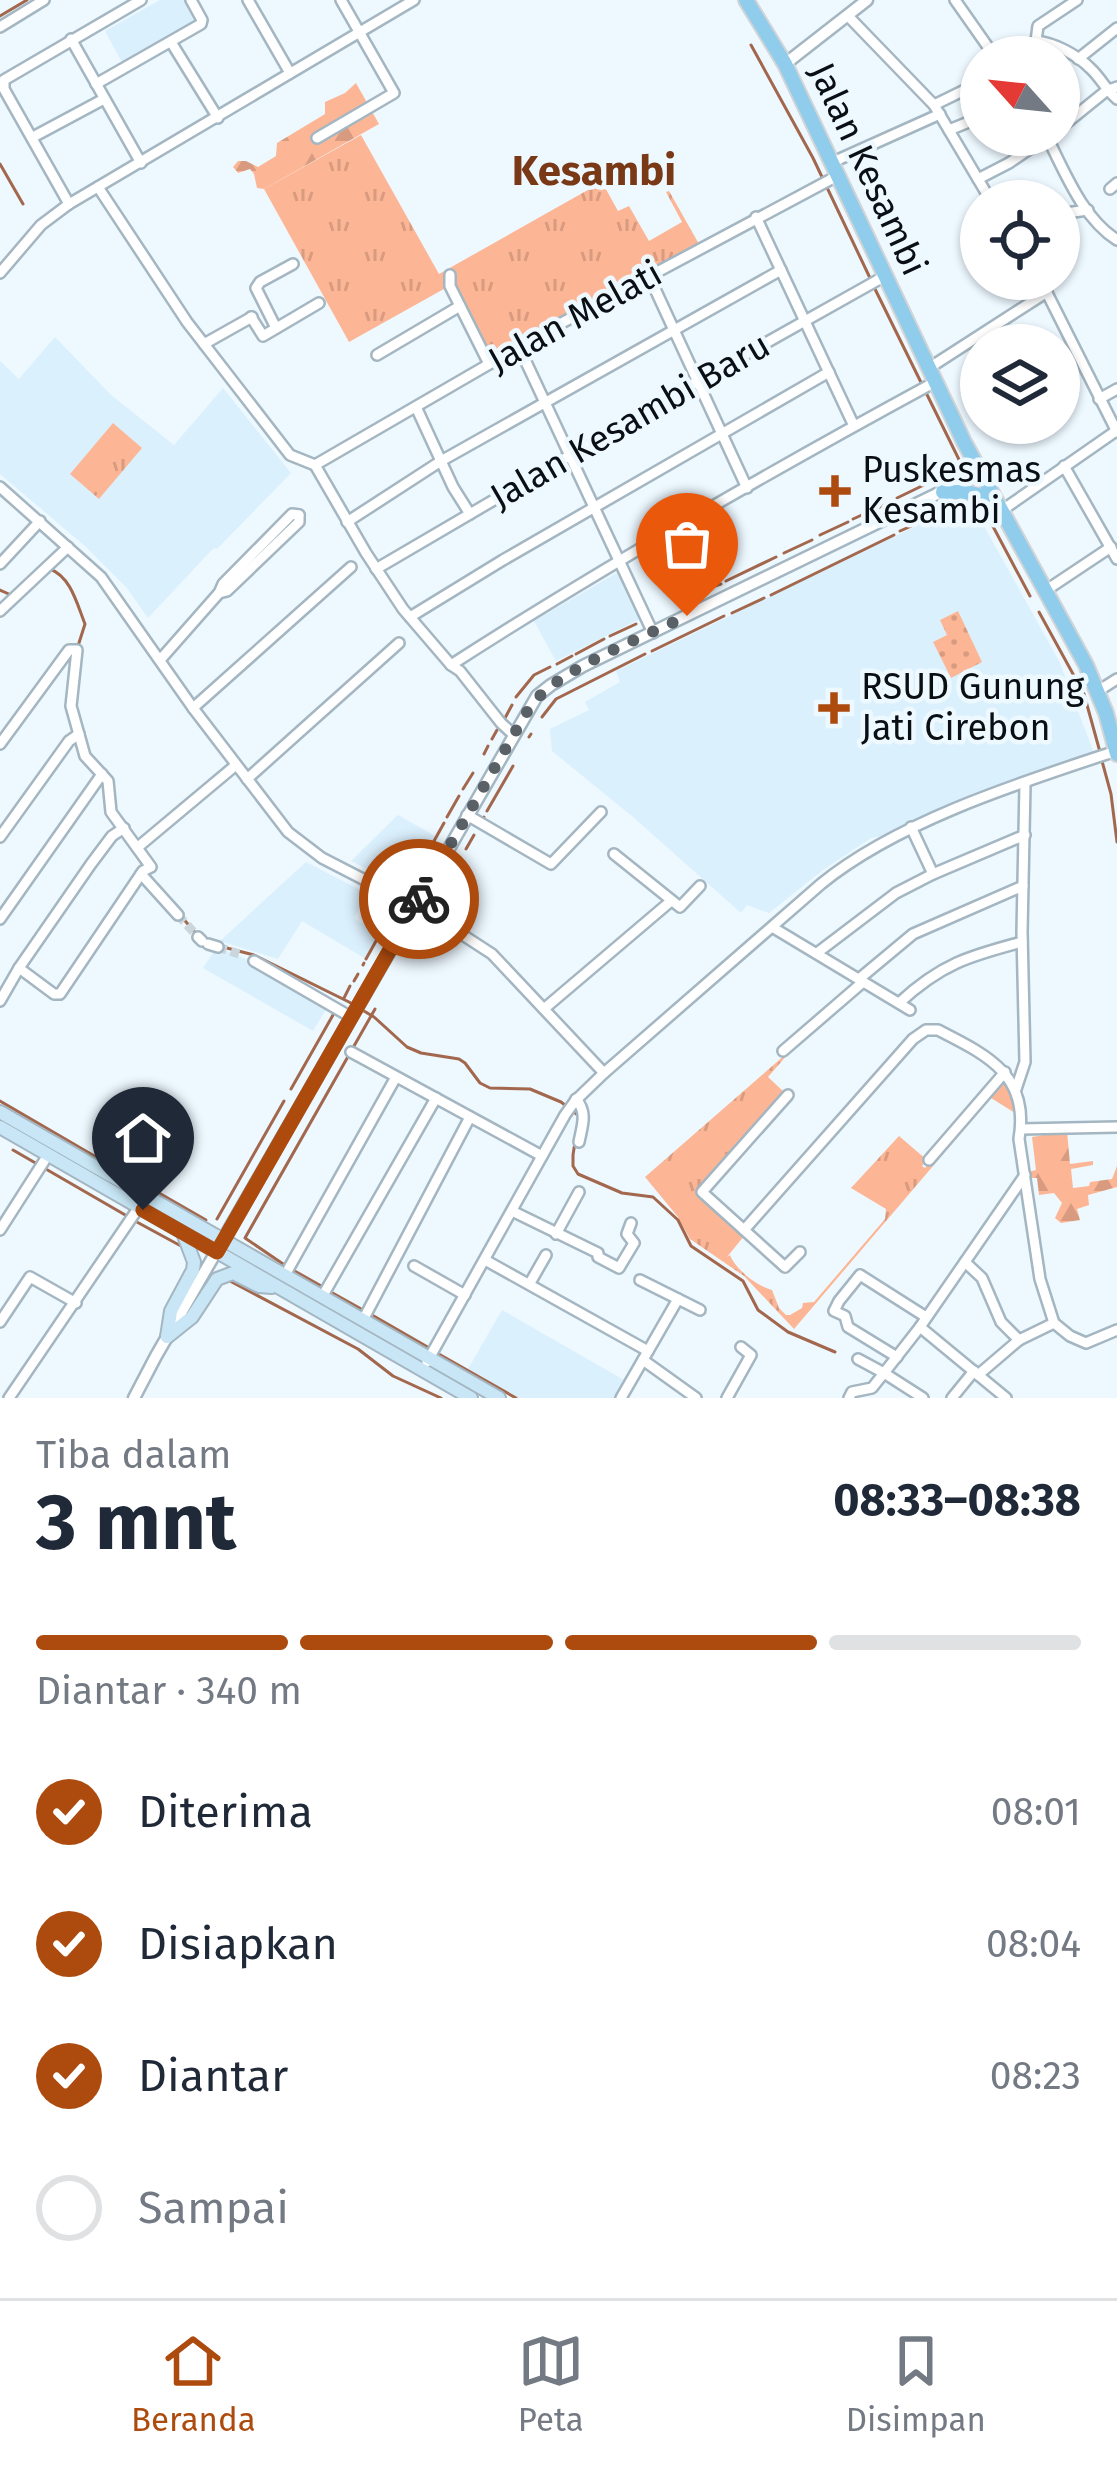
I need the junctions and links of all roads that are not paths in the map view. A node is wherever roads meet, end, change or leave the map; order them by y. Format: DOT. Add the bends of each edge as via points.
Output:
graph roads {
  1 [pos="44,0"];
  2 [pos="141,0"];
  3 [pos="191,0"];
  4 [pos="248,0"];
  5 [pos="341,0"];
  6 [pos="414,0"];
  7 [pos="746,0"];
  8 [pos="867,0"];
  9 [pos="1077,0"];
  10 [pos="961,2"];
  11 [pos="848,16"];
  12 [pos="0,27"];
  13 [pos="1117,28"];
  14 [pos="358,32"];
  15 [pos="982,36"];
  16 [pos="1036,36"];
  17 [pos="71,39"];
  18 [pos="171,42"];
  19 [pos="1080,57"];
  20 [pos="1080,60"];
  21 [pos="0,64"];
  22 [pos="785,64"];
  23 [pos="290,73"];
  24 [pos="8,76"];
  25 [pos="96,83"];
  26 [pos="1112,89"];
  27 [pos="960,95"];
  28 [pos="104,98"];
  29 [pos="1117,99"];
  30 [pos="937,110"];
  31 [pos="1080,113"];
  32 [pos="218,118"];
  33 [pos="960,126"];
  34 [pos="950,130"];
  35 [pos="33,137"];
  36 [pos="317,138"];
  37 [pos="1019,156"];
  38 [pos="1059,156"];
  39 [pos="141,163"];
  40 [pos="830,175"];
  41 [pos="978,179"];
  42 [pos="98,187"];
  43 [pos="69,204"];
  44 [pos="1088,210"];
  45 [pos="1080,211"];
  46 [pos="756,217"];
  47 [pos="1117,240"];
  48 [pos="0,250"];
  49 [pos="10,261"];
  50 [pos="293,264"];
  51 [pos="781,270"];
  52 [pos="0,274"];
  53 [pos="451,275"];
  54 [pos="649,276"];
  55 [pos="878,280"];
  56 [pos="1036,300"];
  57 [pos="1051,300"];
  58 [pos="319,303"];
  59 [pos="460,306"];
  60 [pos="266,309"];
  61 [pos="251,317"];
  62 [pos="805,320"];
  63 [pos="276,328"];
  64 [pos="674,331"];
  65 [pos="204,344"];
  66 [pos="519,347"];
  67 [pos="377,355"];
  68 [pos="489,364"];
  69 [pos="829,372"];
  70 [pos="931,379"];
  71 [pos="698,382"];
  72 [pos="1117,389"];
  73 [pos="1099,399"];
  74 [pos="545,402"];
  75 [pos="416,407"];
  76 [pos="854,426"];
  77 [pos="1117,432"];
  78 [pos="720,434"];
  79 [pos="571,454"];
  80 [pos="441,461"];
  81 [pos="315,465"];
  82 [pos="1064,466"];
  83 [pos="0,487"];
  84 [pos="747,488"];
  85 [pos="981,490"];
  86 [pos="944,492"];
  87 [pos="593,508"];
  88 [pos="470,514"];
  89 [pos="40,521"];
  90 [pos="347,522"];
  91 [pos="68,547"];
  92 [pos="1111,547"];
  93 [pos="1117,559"];
  94 [pos="619,562"];
  95 [pos="0,564"];
  96 [pos="351,567"];
  97 [pos="376,568"];
  98 [pos="1045,591"];
  99 [pos="219,593"];
  100 [pos="0,610"];
  101 [pos="410,617"];
  102 [pos="653,633"];
  103 [pos="399,643"];
  104 [pos="160,660"];
  105 [pos="451,665"];
  106 [pos="1117,680"];
  107 [pos="1098,691"];
  108 [pos="193,707"];
  109 [pos="77,735"];
  110 [pos="514,735"];
  111 [pos="0,744"];
  112 [pos="1109,754"];
  113 [pos="236,765"];
  114 [pos="102,774"];
  115 [pos="247,779"];
  116 [pos="1025,784"];
  117 [pos="601,812"];
  118 [pos="467,815"];
  119 [pos="911,827"];
  120 [pos="121,829"];
  121 [pos="1025,836"];
  122 [pos="0,837"];
  123 [pos="138,847"];
  124 [pos="614,854"];
  125 [pos="145,871"];
  126 [pos="933,874"];
  127 [pos="700,886"];
  128 [pos="1023,886"];
  129 [pos="671,901"];
  130 [pos="415,905"];
  131 [pos="178,914"];
  132 [pos="0,919"];
  133 [pos="772,927"];
  134 [pos="1022,942"];
  135 [pos="817,953"];
  136 [pos="254,961"];
  137 [pos="19,968"];
  138 [pos="861,980"];
  139 [pos="0,1000"];
  140 [pos="899,1003"];
  141 [pos="545,1008"];
  142 [pos="910,1010"];
  143 [pos="352,1016"];
  144 [pos="346,1050"];
  145 [pos="783,1051"];
  146 [pos="1005,1072"];
  147 [pos="604,1073"];
  148 [pos="397,1077"];
  149 [pos="1015,1091"];
  150 [pos="788,1095"];
  151 [pos="436,1098"];
  152 [pos="576,1100"];
  153 [pos="0,1112"];
  154 [pos="470,1117"];
  155 [pos="0,1127"];
  156 [pos="1117,1127"];
  157 [pos="1021,1129"];
  158 [pos="579,1142"];
  159 [pos="542,1156"];
  160 [pos="929,1160"];
  161 [pos="44,1162"];
  162 [pos="1024,1174"];
  163 [pos="579,1192"];
  164 [pos="137,1210"];
  165 [pos="512,1211"];
  166 [pos="632,1223"];
  167 [pos="0,1230"];
  168 [pos="744,1230"];
  169 [pos="556,1234"];
  170 [pos="184,1236"];
  171 [pos="220,1246"];
  172 [pos="800,1252"];
  173 [pos="546,1255"];
  174 [pos="485,1260"];
  175 [pos="965,1262"];
  176 [pos="414,1266"];
  177 [pos="640,1280"];
  178 [pos="282,1281"];
  179 [pos="530,1283"];
  180 [pos="465,1295"];
  181 [pos="322,1297"];
  182 [pos="679,1299"];
  183 [pos="76,1303"];
  184 [pos="700,1310"];
  185 [pos="363,1320"];
  186 [pos="0,1322"];
  187 [pos="923,1322"];
  188 [pos="1054,1323"];
  189 [pos="1117,1330"];
  190 [pos="167,1337"];
  191 [pos="1018,1340"];
  192 [pos="741,1347"];
  193 [pos="645,1355"];
  194 [pos="897,1358"];
  195 [pos="858,1359"];
  196 [pos="426,1364"];
  197 [pos="884,1373"];
  198 [pos="976,1373"];
  199 [pos="467,1393"];
  200 [pos="9,1398"];
  201 [pos="134,1398"];
  202 [pos="500,1398"];
  203 [pos="621,1398"];
  204 [pos="696,1398"];
  205 [pos="727,1398"];
  206 [pos="849,1398"];
  207 [pos="922,1398"];
  208 [pos="952,1398"];
  209 [pos="1006,1398"];
  1 -- 12 [label="street"];
  2 -- 17 [label="street"];
  3 -- 18 [label="street" via="202,23"];
  4 -- 23 [label="street"];
  5 -- 14 [label="street"];
  6 -- 14 [label="street"];
  7 -- 22 [label="main road, Jalan Kesambi"];
  8 -- 11 [label="street"];
  9 -- 16 [label="street" via="1036,27"];
  10 -- 15 [label="street"];
  11 -- 22 [label="street"];
  11 -- 30 [label="street"];
  13 -- 19 [label="street"];
  14 -- 23 [label="street"];
  14 -- 36 [label="street" via="393,95"];
  17 -- 24 [label="street"];
  17 -- 25 [label="street"];
  18 -- 25 [label="street"];
  18 -- 32 [label="street"];
  20 -- 26 [label="street"];
  21 -- 24 [label="street"];
  22 -- 40 [label="main road, Jalan Kesambi"];
  23 -- 32 [label="street"];
  24 -- 35 [label="street" via="4,88"];
  25 -- 28 [label="street"];
  26 -- 29 [label="street"];
  26 -- 31 [label="street"];
  27 -- 30 [label="street, Jalan Melati"];
  28 -- 35 [label="street"];
  28 -- 39 [label="street"];
  30 -- 34 [label="street"];
  30 -- 40 [label="street, Jalan Melati"];
  32 -- 39 [label="street"];
  33 -- 34 [label="street"];
  34 -- 41 [label="street"];
  35 -- 43 [label="street"];
  37 -- 41 [label="street"];
  38 -- 44 [label="street"];
  39 -- 42 [label="street"];
  40 -- 46 [label="street, Jalan Melati"];
  40 -- 55 [label="main road, Jalan Kesambi"];
  42 -- 43 [label="street"];
  42 -- 65 [label="street"];
  43 -- 49 [label="street"];
  44 -- 45 [label="street"];
  44 -- 47 [label="street"];
  46 -- 51 [label="street"];
  46 -- 54 [label="street, Jalan Melati"];
  48 -- 49 [label="street"];
  49 -- 52 [label="street"];
  50 -- 60 [label="street" via="257,284"];
  51 -- 62 [label="street"];
  51 -- 64 [label="street"];
  53 -- 59 [label="street"];
  54 -- 64 [label="street"];
  54 -- 66 [label="street, Jalan Melati"];
  55 -- 62 [label="street, Jalan Kesambi Baru"];
  55 -- 70 [label="main road, Jalan Kesambi"];
  56 -- 70 [label="street"];
  57 -- 73 [label="street"];
  58 -- 63 [label="street"];
  59 -- 67 [label="street"];
  59 -- 68 [label="street"];
  60 -- 61 [label="street"];
  60 -- 63 [label="street"];
  61 -- 63 [label="street" via="261,336"];
  61 -- 65 [label="street"];
  62 -- 69 [label="street"];
  62 -- 71 [label="street, Jalan Kesambi Baru"];
  64 -- 71 [label="street"];
  64 -- 74 [label="street"];
  65 -- 81 [label="street" via="290,455"];
  66 -- 68 [label="street, Jalan Melati"];
  66 -- 74 [label="street"];
  68 -- 75 [label="street, Jalan Melati"];
  69 -- 76 [label="street"];
  69 -- 78 [label="street"];
  70 -- 76 [label="street"];
  70 -- 85 [label="main road, Jalan Kesambi"];
  71 -- 78 [label="street"];
  71 -- 79 [label="street, Jalan Kesambi Baru"];
  72 -- 73 [label="street"];
  73 -- 77 [label="street"];
  74 -- 79 [label="street"];
  74 -- 80 [label="street"];
  75 -- 80 [label="street"];
  75 -- 81 [label="street, Jalan Melati"];
  76 -- 84 [label="street"];
  77 -- 82 [label="street"];
  78 -- 84 [label="street"];
  78 -- 87 [label="street"];
  79 -- 87 [label="street"];
  79 -- 88 [label="street, Jalan Kesambi Baru"];
  80 -- 88 [label="street"];
  80 -- 90 [label="street"];
  81 -- 90 [label="street"];
  82 -- 85 [label="street"];
  82 -- 92 [label="street"];
  83 -- 89 [label="street"];
  84 -- 94 [label="street"];
  85 -- 86 [label="main road"];
  85 -- 98 [label="main road, Jalan Kesambi"];
  86 -- 102 [label="street"];
  87 -- 94 [label="street"];
  87 -- 101 [label="street"];
  88 -- 97 [label="street, Jalan Kesambi Baru"];
  89 -- 91 [label="street"];
  89 -- 95 [label="street"];
  90 -- 97 [label="street"];
  91 -- 100 [label="street"];
  91 -- 104 [label="street" via="101,577"];
  92 -- 93 [label="street"];
  92 -- 98 [label="street"];
  94 -- 102 [label="street"];
  94 -- 105 [label="street"];
  96 -- 108 [label="street"];
  97 -- 101 [label="street"];
  98 -- 107 [label="main road, Jalan Kesambi"];
  99 -- 99 [label="street" via="292,514 299,515 299,523"];
  99 -- 104 [label="street"];
  101 -- 105 [label="street"];
  102 -- 110 [label="street" via="542,691"];
  103 -- 115 [label="street"];
  104 -- 108 [label="street"];
  105 -- 110 [label="street"];
  106 -- 107 [label="street"];
  107 -- 112 [label="main road, Jalan Kesambi"];
  108 -- 113 [label="street"];
  109 -- 111 [label="street" via="76,650 69,650"];
  109 -- 114 [label="street"];
  109 -- 122 [label="street"];
  110 -- 118 [label="street"];
  112 -- 116 [label="street"];
  113 -- 115 [label="street"];
  113 -- 123 [label="street"];
  114 -- 120 [label="street"];
  114 -- 132 [label="street"];
  115 -- 130 [label="street" via="305,847"];
  116 -- 119 [label="street"];
  116 -- 121 [label="street"];
  117 -- 118 [label="street" via="551,864"];
  118 -- 130 [label="street"];
  119 -- 126 [label="street"];
  119 -- 133 [label="street" via="829,877"];
  120 -- 123 [label="street"];
  120 -- 137 [label="street"];
  121 -- 126 [label="street"];
  121 -- 128 [label="street"];
  123 -- 125 [label="street" via="151,866"];
  124 -- 129 [label="street"];
  125 -- 131 [label="street"];
  125 -- 137 [label="street" via="61,994"];
  126 -- 135 [label="street"];
  127 -- 129 [label="street" via="680,908"];
  128 -- 134 [label="street"];
  128 -- 138 [label="street" via="913,934"];
  129 -- 141 [label="street"];
  130 -- 141 [label="street" via="493,955"];
  130 -- 143 [label="street"];
  133 -- 135 [label="street"];
  133 -- 147 [label="street"];
  134 -- 140 [label="street" via="945,967"];
  134 -- 149 [label="street" via="1024,1062"];
  135 -- 138 [label="street"];
  136 -- 143 [label="street"];
  137 -- 139 [label="street"];
  138 -- 140 [label="street"];
  138 -- 145 [label="street"];
  140 -- 142 [label="street"];
  141 -- 147 [label="street"];
  143 -- 144 [label="street"];
  144 -- 148 [label="street"];
  144 -- 171 [label="street"];
  146 -- 149 [label="street"];
  146 -- 160 [label="street"];
  146 -- 168 [label="street" via="942,1031 920,1033"];
  147 -- 152 [label="street"];
  148 -- 151 [label="street"];
  148 -- 178 [label="street"];
  149 -- 157 [label="street"];
  150 -- 168 [label="street" via="702,1192"];
  151 -- 154 [label="street"];
  151 -- 181 [label="street"];
  152 -- 158 [label="street" via="584,1117"];
  152 -- 159 [label="street"];
  153 -- 171 [label="main road"];
  154 -- 159 [label="street"];
  154 -- 185 [label="street"];
  155 -- 161 [label="main road"];
  156 -- 157 [label="street"];
  157 -- 162 [label="street"];
  159 -- 165 [label="street"];
  161 -- 164 [label="main road"];
  161 -- 167 [label="street"];
  162 -- 175 [label="street"];
  162 -- 188 [label="street"];
  163 -- 169 [label="street"];
  164 -- 170 [label="main road"];
  164 -- 183 [label="street"];
  165 -- 169 [label="street"];
  165 -- 174 [label="street"];
  166 -- 169 [label="street" via="627,1235 634,1243 619,1268"];
  168 -- 172 [label="street" via="786,1267"];
  170 -- 171 [label="main road"];
  170 -- 190 [label="main road" via="193,1270"];
  171 -- 178 [label="main road"];
  171 -- 190 [label="street"];
  173 -- 179 [label="street"];
  174 -- 179 [label="street"];
  174 -- 180 [label="street"];
  175 -- 187 [label="street"];
  175 -- 191 [label="street"];
  176 -- 180 [label="street"];
  177 -- 182 [label="street"];
  178 -- 181 [label="main road"];
  178 -- 190 [label="main road" via="259,1286 232,1273"];
  178 -- 196 [label="main road"];
  179 -- 193 [label="street"];
  180 -- 196 [label="street"];
  181 -- 185 [label="main road"];
  182 -- 184 [label="street"];
  182 -- 193 [label="street"];
  183 -- 186 [label="street" via="30,1277"];
  183 -- 200 [label="street"];
  185 -- 196 [label="main road"];
  187 -- 194 [label="street"];
  187 -- 194 [label="street" via="860,1275 838,1300 835,1311 848,1327"];
  187 -- 198 [label="street"];
  188 -- 189 [label="street" via="1086,1343"];
  188 -- 191 [label="street"];
  190 -- 201 [label="street"];
  191 -- 198 [label="street"];
  192 -- 205 [label="street" via="751,1355"];
  193 -- 203 [label="street"];
  193 -- 204 [label="street"];
  194 -- 197 [label="street"];
  195 -- 197 [label="street"];
  196 -- 199 [label="main road"];
  197 -- 206 [label="street"];
  197 -- 207 [label="street"];
  198 -- 208 [label="street"];
  198 -- 209 [label="street"];
  199 -- 202 [label="main road"];
}
